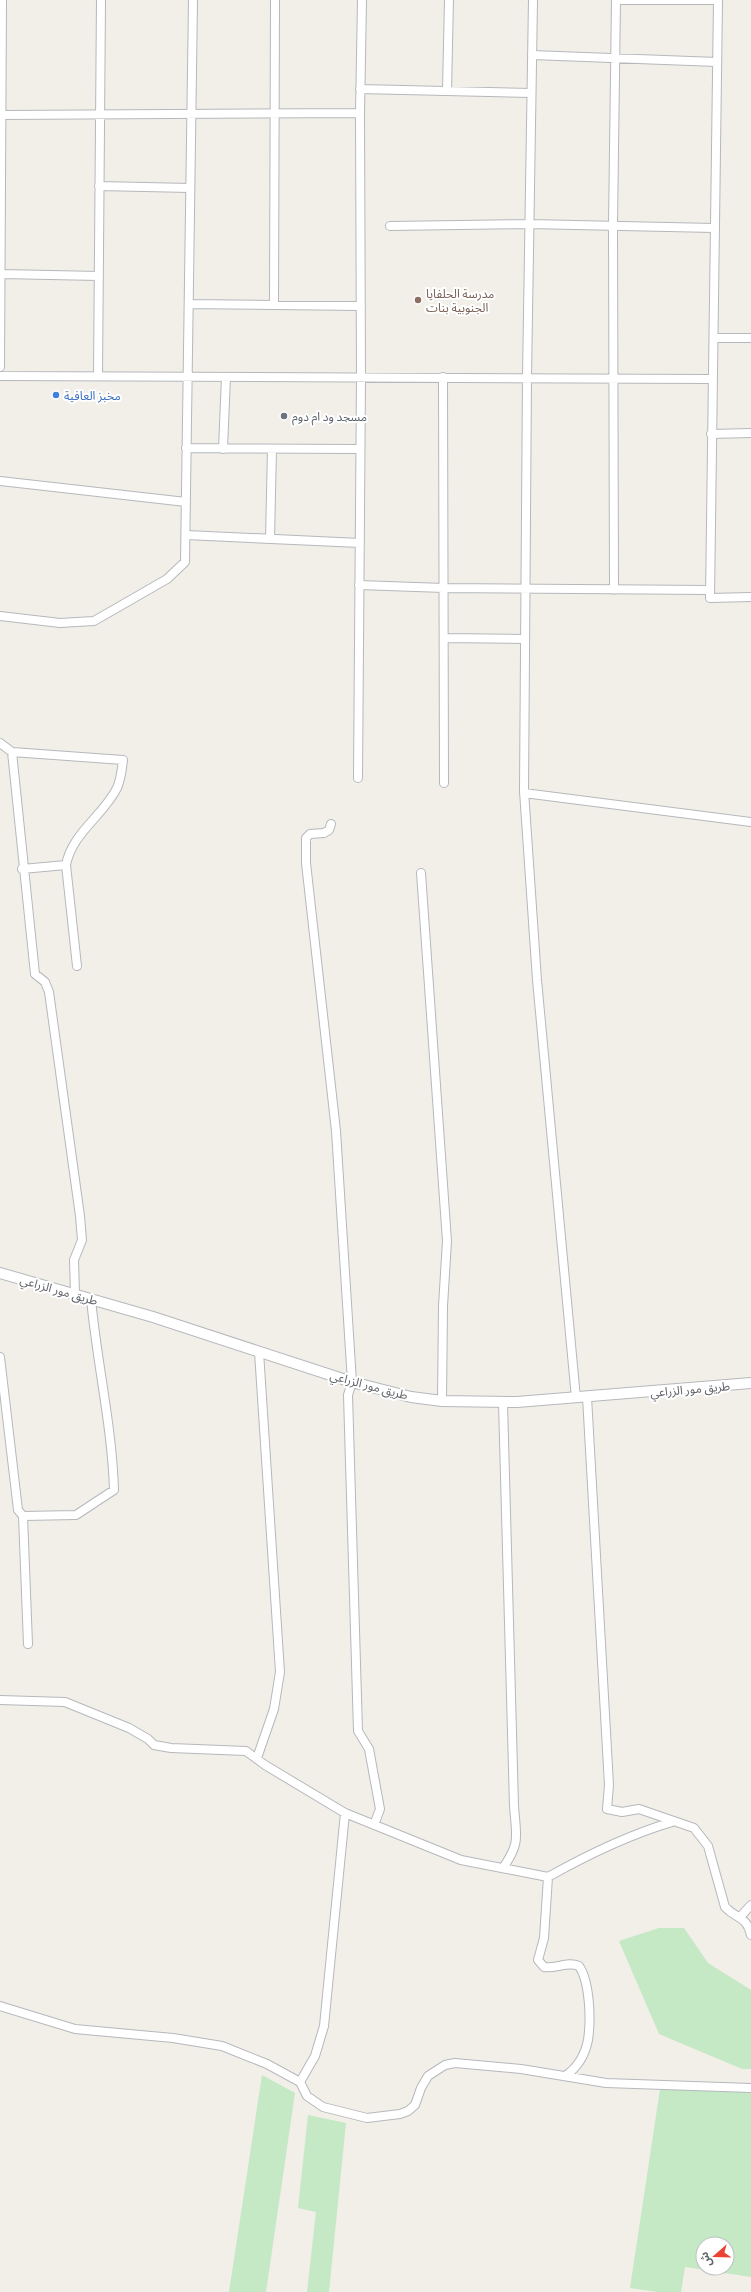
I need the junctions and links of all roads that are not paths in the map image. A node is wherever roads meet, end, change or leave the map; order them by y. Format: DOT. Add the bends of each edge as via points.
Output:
graph roads {
  1 [pos="2,0"];
  2 [pos="101,0"];
  3 [pos="193,0"];
  4 [pos="275,0"];
  5 [pos="362,0"];
  6 [pos="449,0"];
  7 [pos="533,0"];
  8 [pos="616,0"];
  9 [pos="718,0"];
  10 [pos="1,30"];
  11 [pos="532,55"];
  12 [pos="614,57"];
  13 [pos="717,62"];
  14 [pos="360,89"];
  15 [pos="447,91"];
  16 [pos="531,93"];
  17 [pos="100,113"];
  18 [pos="191,113"];
  19 [pos="275,113"];
  20 [pos="360,113"];
  21 [pos="1,115"];
  22 [pos="1,162"];
  23 [pos="99,186"];
  24 [pos="190,188"];
  25 [pos="529,224"];
  26 [pos="613,225"];
  27 [pos="390,226"];
  28 [pos="714,228"];
  29 [pos="0,255"];
  30 [pos="1,274"];
  31 [pos="99,276"];
  32 [pos="189,304"];
  33 [pos="274,305"];
  34 [pos="361,306"];
  35 [pos="714,338"];
  36 [pos="751,338"];
  37 [pos="0,342"];
  38 [pos="0,367"];
  39 [pos="0,376"];
  40 [pos="98,376"];
  41 [pos="188,376"];
  42 [pos="226,377"];
  43 [pos="361,377"];
  44 [pos="443,377"];
  45 [pos="527,377"];
  46 [pos="712,379"];
  47 [pos="614,380"];
  48 [pos="751,433"];
  49 [pos="711,434"];
  50 [pos="186,448"];
  51 [pos="223,449"];
  52 [pos="272,449"];
  53 [pos="360,449"];
  54 [pos="0,481"];
  55 [pos="186,502"];
  56 [pos="186,535"];
  57 [pos="270,539"];
  58 [pos="360,543"];
  59 [pos="359,585"];
  60 [pos="444,588"];
  61 [pos="526,589"];
  62 [pos="614,590"];
  63 [pos="710,590"];
  64 [pos="751,597"];
  65 [pos="0,616"];
  66 [pos="444,638"];
  67 [pos="525,639"];
  68 [pos="0,743"];
  69 [pos="12,752"];
  70 [pos="358,778"];
  71 [pos="444,783"];
  72 [pos="524,793"];
  73 [pos="751,822"];
  74 [pos="331,824"];
  75 [pos="66,865"];
  76 [pos="22,869"];
  77 [pos="421,873"];
  78 [pos="76,966"];
  79 [pos="0,1273"];
  80 [pos="75,1294"];
  81 [pos="91,1298"];
  82 [pos="259,1352"];
  83 [pos="0,1357"];
  84 [pos="352,1382"];
  85 [pos="751,1383"];
  86 [pos="587,1397"];
  87 [pos="576,1398"];
  88 [pos="442,1401"];
  89 [pos="503,1403"];
  90 [pos="23,1516"];
  91 [pos="28,1644"];
  92 [pos="0,1700"];
  93 [pos="257,1758"];
  94 [pos="345,1813"];
  95 [pos="672,1822"];
  96 [pos="374,1825"];
  97 [pos="504,1868"];
  98 [pos="548,1877"];
  99 [pos="751,1905"];
  100 [pos="741,1916"];
  101 [pos="751,1935"];
  102 [pos="0,2006"];
  103 [pos="565,2076"];
  104 [pos="300,2082"];
  105 [pos="751,2088"];
  1 -- 10 [label="street"];
  2 -- 17 [label="street"];
  3 -- 18 [label="street"];
  4 -- 19 [label="street"];
  5 -- 14 [label="street"];
  6 -- 15 [label="street"];
  7 -- 11 [label="street"];
  8 -- 9 [label="street"];
  8 -- 12 [label="street"];
  9 -- 13 [label="street"];
  10 -- 21 [label="street"];
  11 -- 12 [label="street"];
  11 -- 16 [label="street"];
  12 -- 13 [label="street"];
  12 -- 26 [label="street"];
  13 -- 28 [label="street"];
  14 -- 15 [label="street"];
  14 -- 20 [label="street"];
  15 -- 16 [label="street"];
  16 -- 25 [label="street"];
  17 -- 18 [label="street"];
  17 -- 21 [label="street"];
  17 -- 23 [label="street"];
  18 -- 19 [label="street"];
  18 -- 24 [label="street"];
  19 -- 20 [label="street"];
  19 -- 33 [label="street"];
  20 -- 34 [label="street"];
  21 -- 22 [label="street"];
  22 -- 29 [label="street"];
  23 -- 24 [label="street"];
  23 -- 31 [label="street"];
  24 -- 32 [label="street"];
  25 -- 26 [label="street"];
  25 -- 27 [label="street"];
  25 -- 45 [label="street"];
  26 -- 28 [label="street"];
  26 -- 47 [label="street"];
  28 -- 35 [label="street"];
  29 -- 30 [label="street"];
  30 -- 31 [label="street"];
  30 -- 37 [label="street"];
  31 -- 40 [label="street"];
  32 -- 33 [label="street"];
  32 -- 41 [label="street"];
  33 -- 34 [label="street"];
  34 -- 43 [label="street"];
  35 -- 36 [label="street"];
  35 -- 46 [label="street"];
  37 -- 38 [label="street"];
  39 -- 40 [label="street"];
  40 -- 41 [label="street"];
  41 -- 42 [label="street"];
  41 -- 50 [label="street"];
  42 -- 43 [label="street"];
  42 -- 51 [label="street"];
  43 -- 44 [label="street"];
  43 -- 53 [label="street"];
  44 -- 45 [label="street"];
  44 -- 60 [label="street"];
  45 -- 47 [label="street"];
  45 -- 61 [label="street"];
  46 -- 47 [label="street"];
  46 -- 49 [label="street"];
  47 -- 62 [label="street"];
  48 -- 49 [label="street"];
  49 -- 63 [label="street"];
  50 -- 51 [label="street"];
  50 -- 55 [label="street"];
  51 -- 52 [label="street"];
  52 -- 53 [label="street"];
  52 -- 57 [label="street"];
  53 -- 58 [label="street"];
  54 -- 55 [label="street"];
  55 -- 56 [label="street"];
  56 -- 57 [label="street"];
  56 -- 65 [label="street" via="185,562 167,579 103,618 94,621 60,622"];
  57 -- 58 [label="street"];
  58 -- 59 [label="street"];
  59 -- 60 [label="street"];
  59 -- 70 [label="street"];
  60 -- 61 [label="street"];
  60 -- 66 [label="street"];
  61 -- 62 [label="street"];
  61 -- 67 [label="street"];
  62 -- 63 [label="street"];
  63 -- 64 [label="street" via="710,598"];
  66 -- 67 [label="street"];
  66 -- 71 [label="street"];
  67 -- 72 [label="street"];
  68 -- 69 [label="street"];
  69 -- 75 [label="street" via="123,760 117,789 81,832"];
  69 -- 76 [label="street"];
  72 -- 73 [label="street"];
  72 -- 87 [label="street" via="537,980"];
  74 -- 84 [label="street" via="329,830 324,833 310,834 306,838 306,863 336,1131"];
  75 -- 76 [label="street"];
  75 -- 78 [label="street"];
  76 -- 80 [label="street" via="35,974 45,982 49,992 80,1216 82,1240 74,1260"];
  77 -- 88 [label="street" via="447,1241"];
  79 -- 80 [label="street, طريق مور الزراعي"];
  80 -- 81 [label="street, طريق مور الزراعي"];
  81 -- 82 [label="street, طريق مور الزراعي"];
  81 -- 90 [label="street" via="113,1459 114,1490 76,1515"];
  82 -- 84 [label="street, طريق مور الزراعي"];
  82 -- 93 [label="street" via="280,1672 274,1709"];
  83 -- 90 [label="street" via="18,1510"];
  84 -- 88 [label="street, طريق مور الزراعي" via="411,1397"];
  84 -- 96 [label="street" via="348,1395 358,1731 369,1749 380,1809"];
  85 -- 86 [label="street, طريق مور الزراعي"];
  86 -- 87 [label="street, طريق مور الزراعي"];
  86 -- 95 [label="street" via="609,1785 607,1809 622,1812 639,1809"];
  87 -- 89 [label="street, طريق مور الزراعي"];
  88 -- 89 [label="street, طريق مور الزراعي"];
  89 -- 97 [label="street" via="517,1841 515,1851"];
  90 -- 91 [label="street"];
  92 -- 93 [label="street" via="66,1702 129,1728 154,1745 171,1748 242,1750"];
  93 -- 94 [label="street" via="265,1766"];
  94 -- 96 [label="street"];
  94 -- 104 [label="street" via="324,2026 315,2056"];
  95 -- 98 [label="street" via="636,1833 592,1852"];
  95 -- 100 [label="street" via="684,1823 694,1828 708,1846 725,1907 729,1912"];
  96 -- 97 [label="street" via="461,1860"];
  97 -- 98 [label="street"];
  98 -- 103 [label="street" via="544,1938 538,1960 544,1967 550,1968 568,1964 579,1966 587,1986 589,2004 588,2040 575,2069"];
  99 -- 100 [label="street"];
  100 -- 101 [label="street"];
  102 -- 104 [label="street" via="75,2029 173,2038 222,2046 267,2064"];
  103 -- 104 [label="street" via="465,2062 445,2065 428,2076 415,2105 408,2111 368,2118 322,2107 307,2096"];
  103 -- 105 [label="street" via="606,2083"];
}
